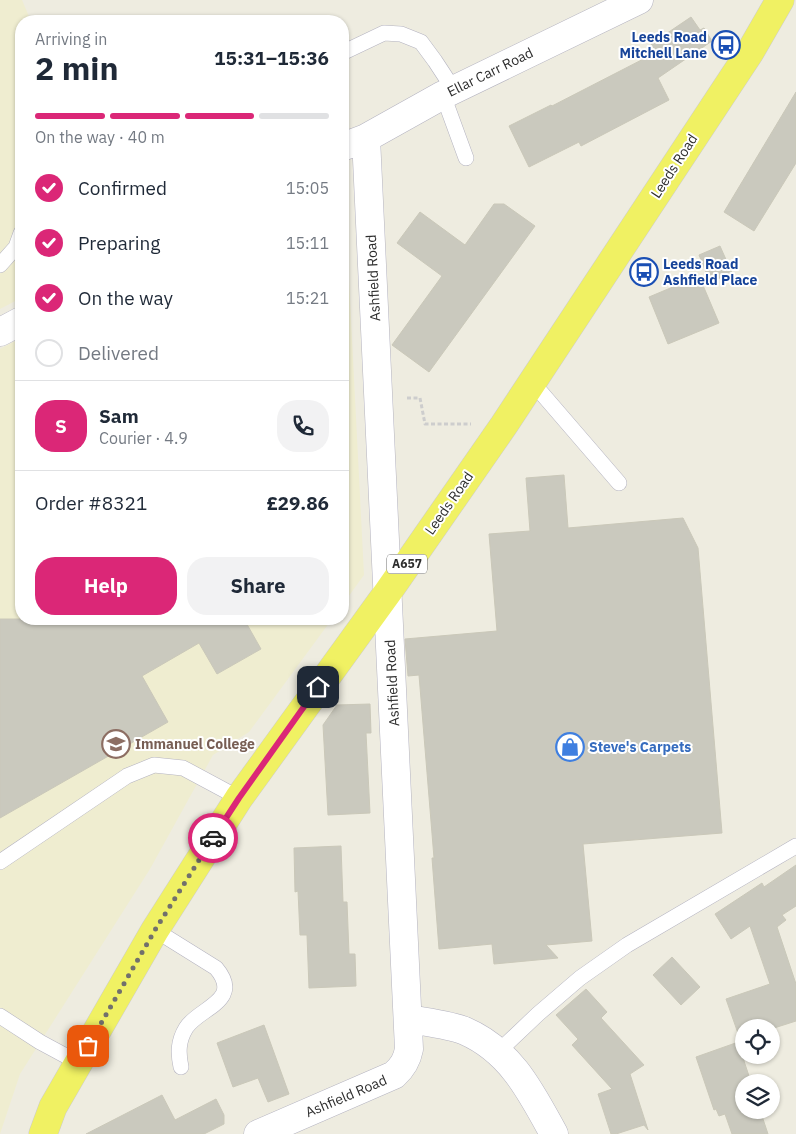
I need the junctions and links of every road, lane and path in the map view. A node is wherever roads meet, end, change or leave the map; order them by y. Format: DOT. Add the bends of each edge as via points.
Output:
graph roads {
  1 [pos="639,0"];
  2 [pos="780,0"];
  3 [pos="349,50"];
  4 [pos="448,92"];
  5 [pos="354,142"];
  6 [pos="466,158"];
  7 [pos="15,248"];
  8 [pos="0,265"];
  9 [pos="15,325"];
  10 [pos="0,332"];
  11 [pos="532,382"];
  12 [pos="378,400"];
  13 [pos="504,425"];
  14 [pos="619,483"];
  15 [pos="388,592"];
  16 [pos="239,798"];
  17 [pos="796,846"];
  18 [pos="0,862"];
  19 [pos="155,930"];
  20 [pos="0,1016"];
  21 [pos="409,1019"];
  22 [pos="498,1052"];
  23 [pos="79,1063"];
  24 [pos="181,1067"];
  25 [pos="42,1134"];
  26 [pos="258,1134"];
  27 [pos="554,1134"];
  1 -- 4 [label="street, Ellar Carr Road"];
  2 -- 11 [label="main road, Leeds Road / A657" via="750,52"];
  3 -- 4 [label="lane" via="384,33 400,34 421,42"];
  4 -- 5 [label="street, Ellar Carr Road"];
  4 -- 6 [label="lane"];
  5 -- 12 [label="street, Ashfield Road"];
  7 -- 8 [label="lane"];
  9 -- 10 [label="street"];
  11 -- 13 [label="main road, Leeds Road / A657"];
  11 -- 14 [label="lane"];
  12 -- 13 [label="path" via="420,398 425,424"];
  12 -- 15 [label="street, Ashfield Road"];
  13 -- 15 [label="main road, Leeds Road / A657"];
  15 -- 16 [label="main road, Leeds Road / A657"];
  15 -- 21 [label="street, Ashfield Road"];
  16 -- 18 [label="lane" via="183,768 154,765 127,776"];
  16 -- 19 [label="main road, Leeds Road / A657"];
  17 -- 22 [label="lane" via="627,945 580,978"];
  19 -- 23 [label="main road, Leeds Road / A657"];
  19 -- 24 [label="lane" via="216,968 224,982 224,991 216,1005 186,1027 178,1053"];
  20 -- 23 [label="lane"];
  21 -- 22 [label="street" via="464,1030"];
  21 -- 26 [label="street, Ashfield Road" via="410,1048 402,1068 394,1075"];
  22 -- 27 [label="street" via="511,1063"];
  23 -- 25 [label="main road, Leeds Road / A657" via="53,1107"];
}
